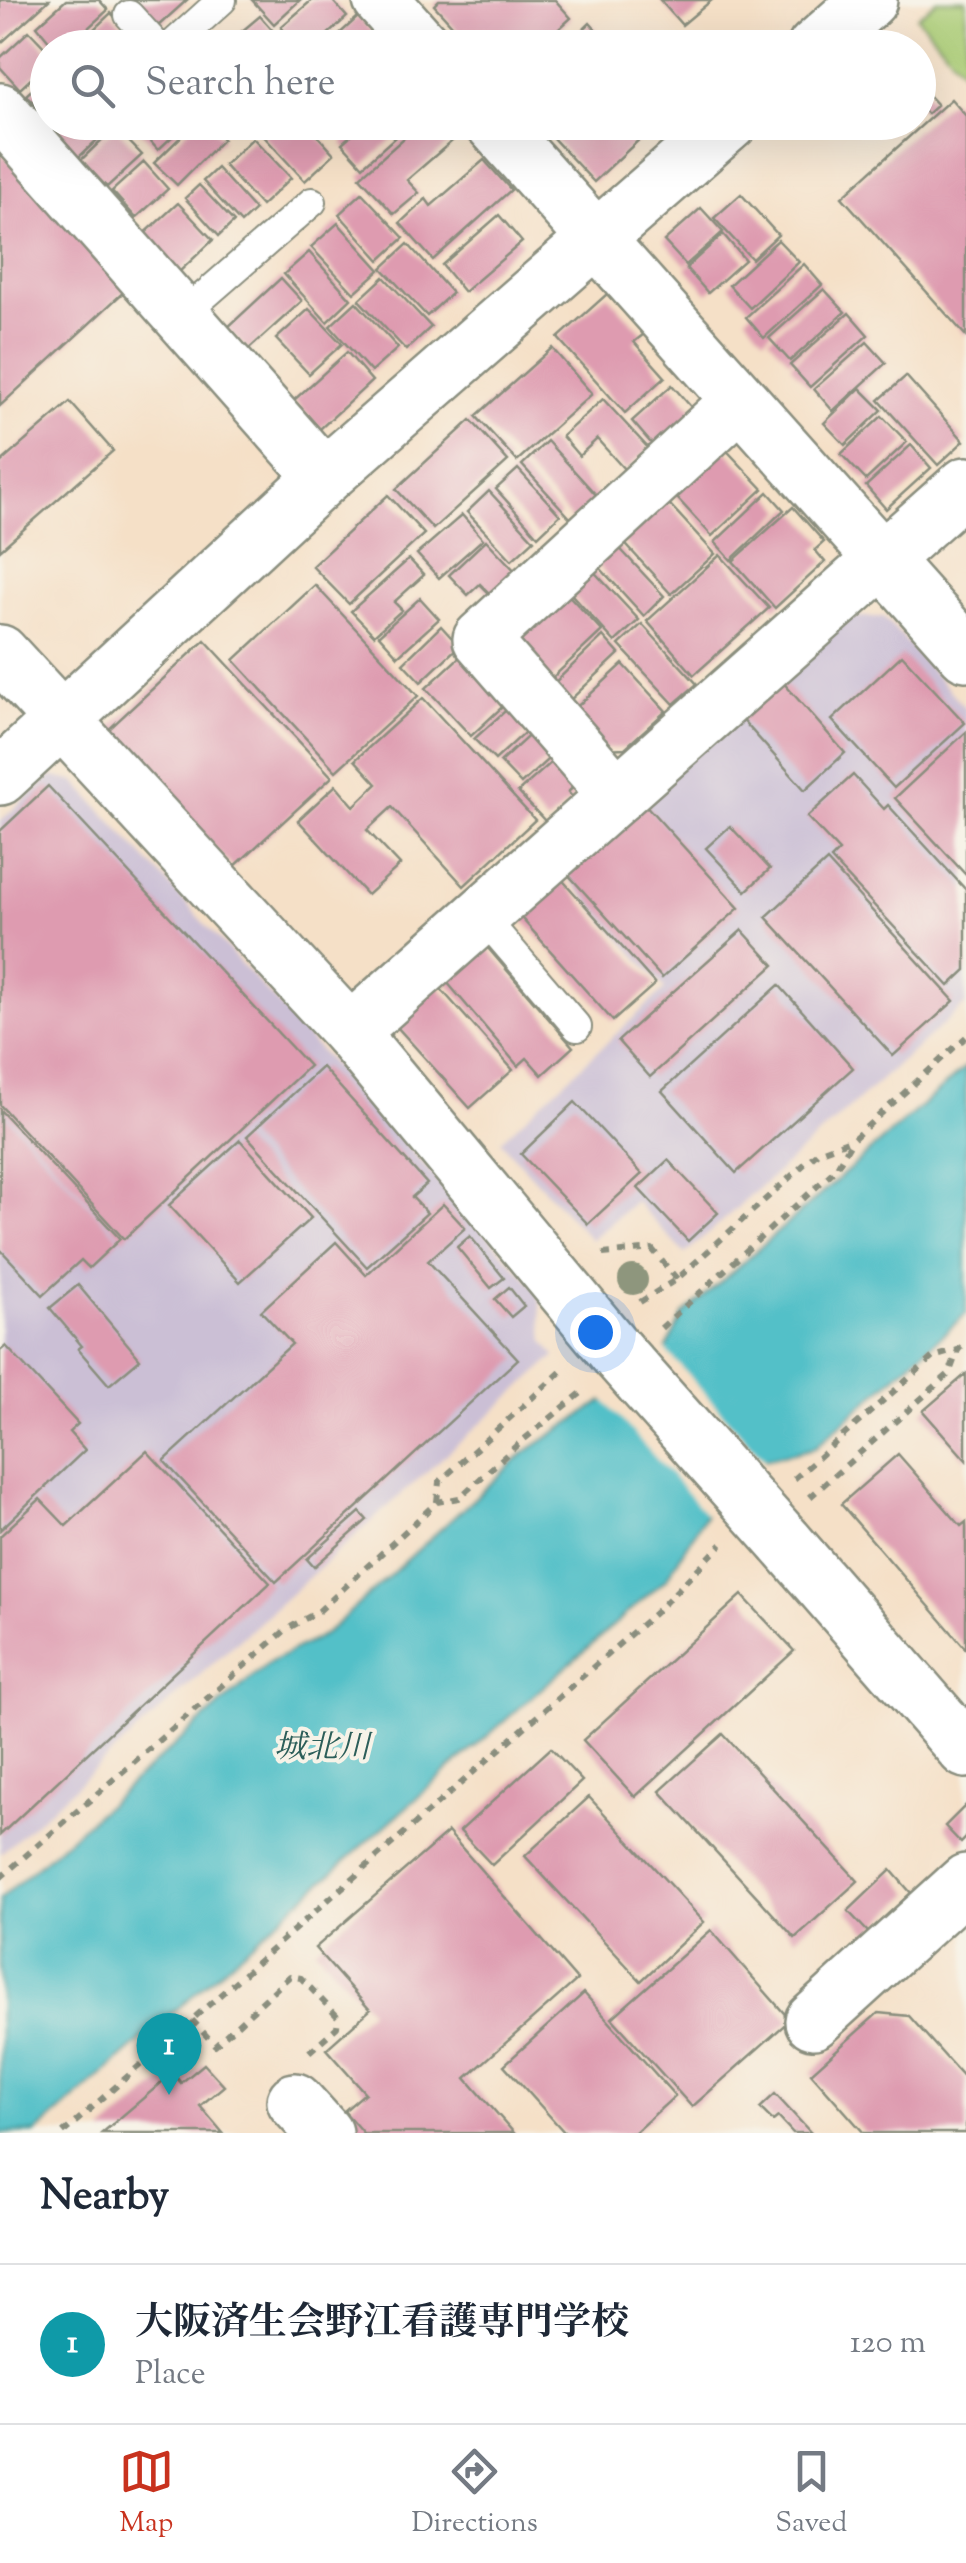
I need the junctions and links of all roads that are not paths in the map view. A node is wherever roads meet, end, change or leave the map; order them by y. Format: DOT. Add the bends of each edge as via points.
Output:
graph roads {
  1 [pos="222,0"];
  2 [pos="382,0"];
  3 [pos="861,2"];
  4 [pos="129,15"];
  5 [pos="143,30"];
  6 [pos="189,30"];
  7 [pos="408,30"];
  8 [pos="833,30"];
  9 [pos="0,111"];
  10 [pos="508,140"];
  11 [pos="710,140"];
  12 [pos="312,202"];
  13 [pos="597,240"];
  14 [pos="182,316"];
  15 [pos="740,401"];
  16 [pos="324,476"];
  17 [pos="966,485"];
  18 [pos="882,560"];
  19 [pos="0,653"];
  20 [pos="966,653"];
  21 [pos="62,723"];
  22 [pos="0,777"];
  23 [pos="618,795"];
  24 [pos="482,916"];
  25 [pos="577,1027"];
  26 [pos="350,1032"];
  27 [pos="966,1750"];
  28 [pos="966,1882"];
  29 [pos="813,2020"];
  1 -- 6 [label="lane"];
  2 -- 7 [label="street"];
  3 -- 8 [label="street"];
  4 -- 5 [label="lane"];
  9 -- 14 [label="street"];
  10 -- 13 [label="street"];
  11 -- 13 [label="street"];
  12 -- 14 [label="lane"];
  13 -- 15 [label="street"];
  13 -- 16 [label="street"];
  14 -- 16 [label="street"];
  15 -- 18 [label="street"];
  15 -- 23 [label="street" via="481,639"];
  16 -- 21 [label="street"];
  17 -- 18 [label="street"];
  18 -- 20 [label="street"];
  18 -- 23 [label="street"];
  19 -- 21 [label="street"];
  21 -- 22 [label="street"];
  21 -- 26 [label="street"];
  23 -- 24 [label="street"];
  24 -- 25 [label="lane"];
  24 -- 26 [label="street"];
  26 -- 27 [label="street, bridge"];
  28 -- 29 [label="street"];
}
